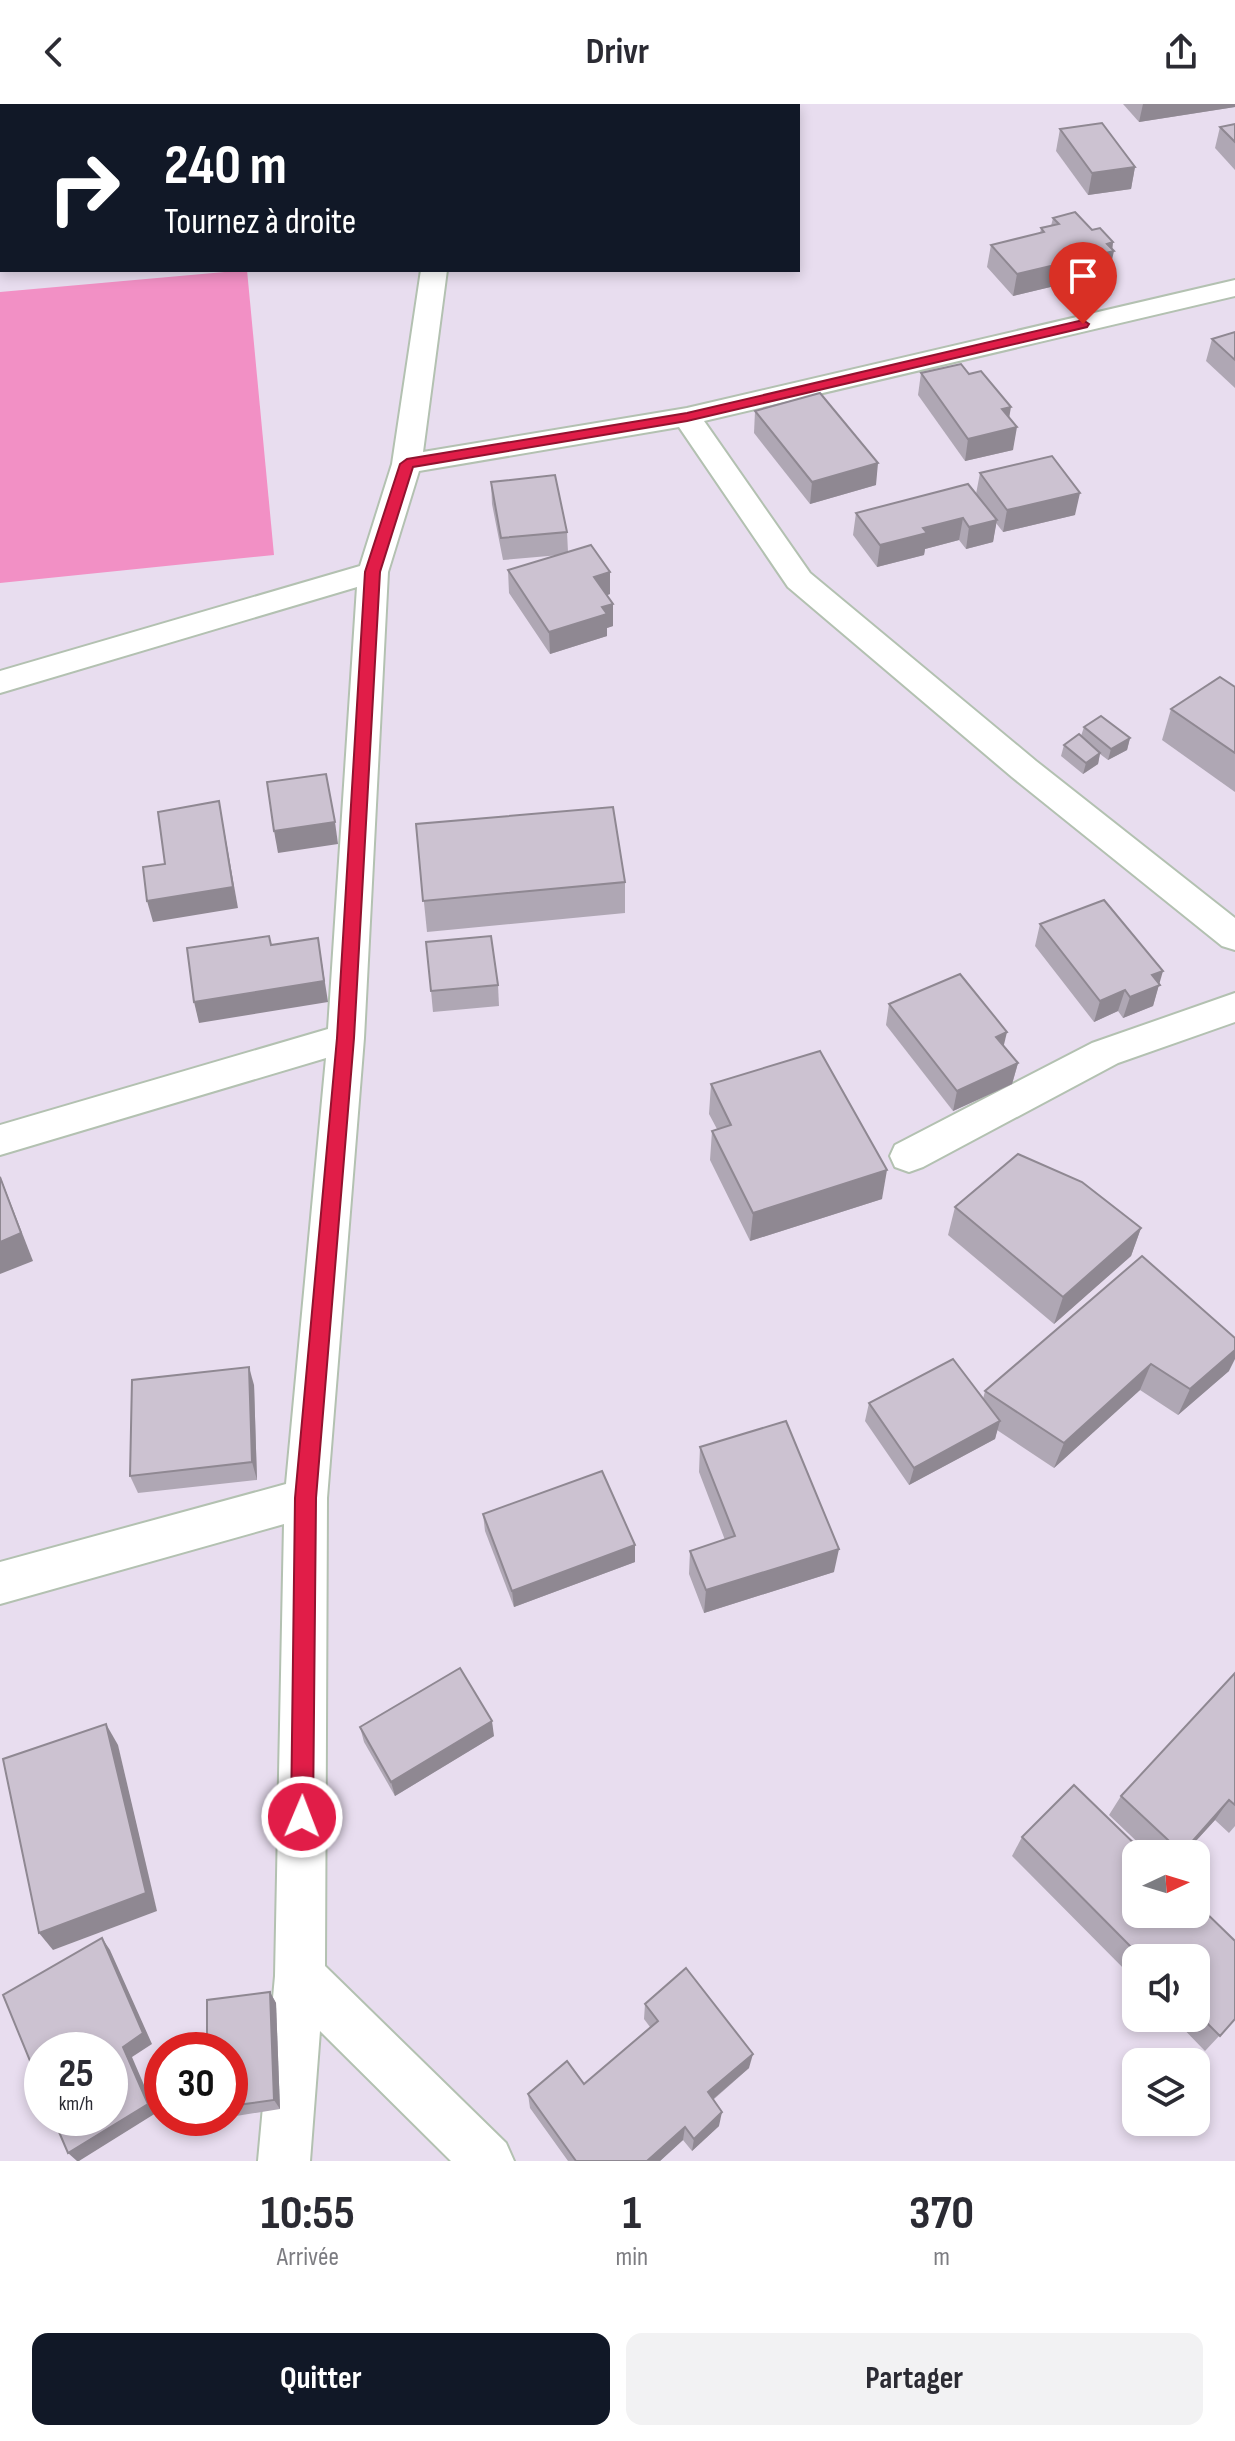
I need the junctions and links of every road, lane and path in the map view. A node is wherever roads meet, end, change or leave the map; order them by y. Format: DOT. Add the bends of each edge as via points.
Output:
graph roads {
  1 [pos="434,272"];
  2 [pos="1235,288"];
  3 [pos="687,417"];
  4 [pos="407,464"];
  5 [pos="373,572"];
  6 [pos="0,682"];
  7 [pos="1235,937"];
  8 [pos="1235,1007"];
  9 [pos="346,1038"];
  10 [pos="0,1140"];
  11 [pos="909,1156"];
  12 [pos="306,1498"];
  13 [pos="0,1583"];
  14 [pos="300,1976"];
  15 [pos="282,2159"];
  16 [pos="488,2161"];
  1 -- 4 [label="street"];
  2 -- 3 [label="street"];
  3 -- 4 [label="street"];
  3 -- 7 [label="street" via="799,580"];
  4 -- 5 [label="street"];
  5 -- 6 [label="street"];
  5 -- 9 [label="street"];
  8 -- 11 [label="street" via="1105,1053"];
  9 -- 10 [label="street"];
  9 -- 12 [label="street"];
  12 -- 13 [label="street"];
  12 -- 14 [label="street"];
  14 -- 15 [label="street"];
  14 -- 16 [label="street"];
}
